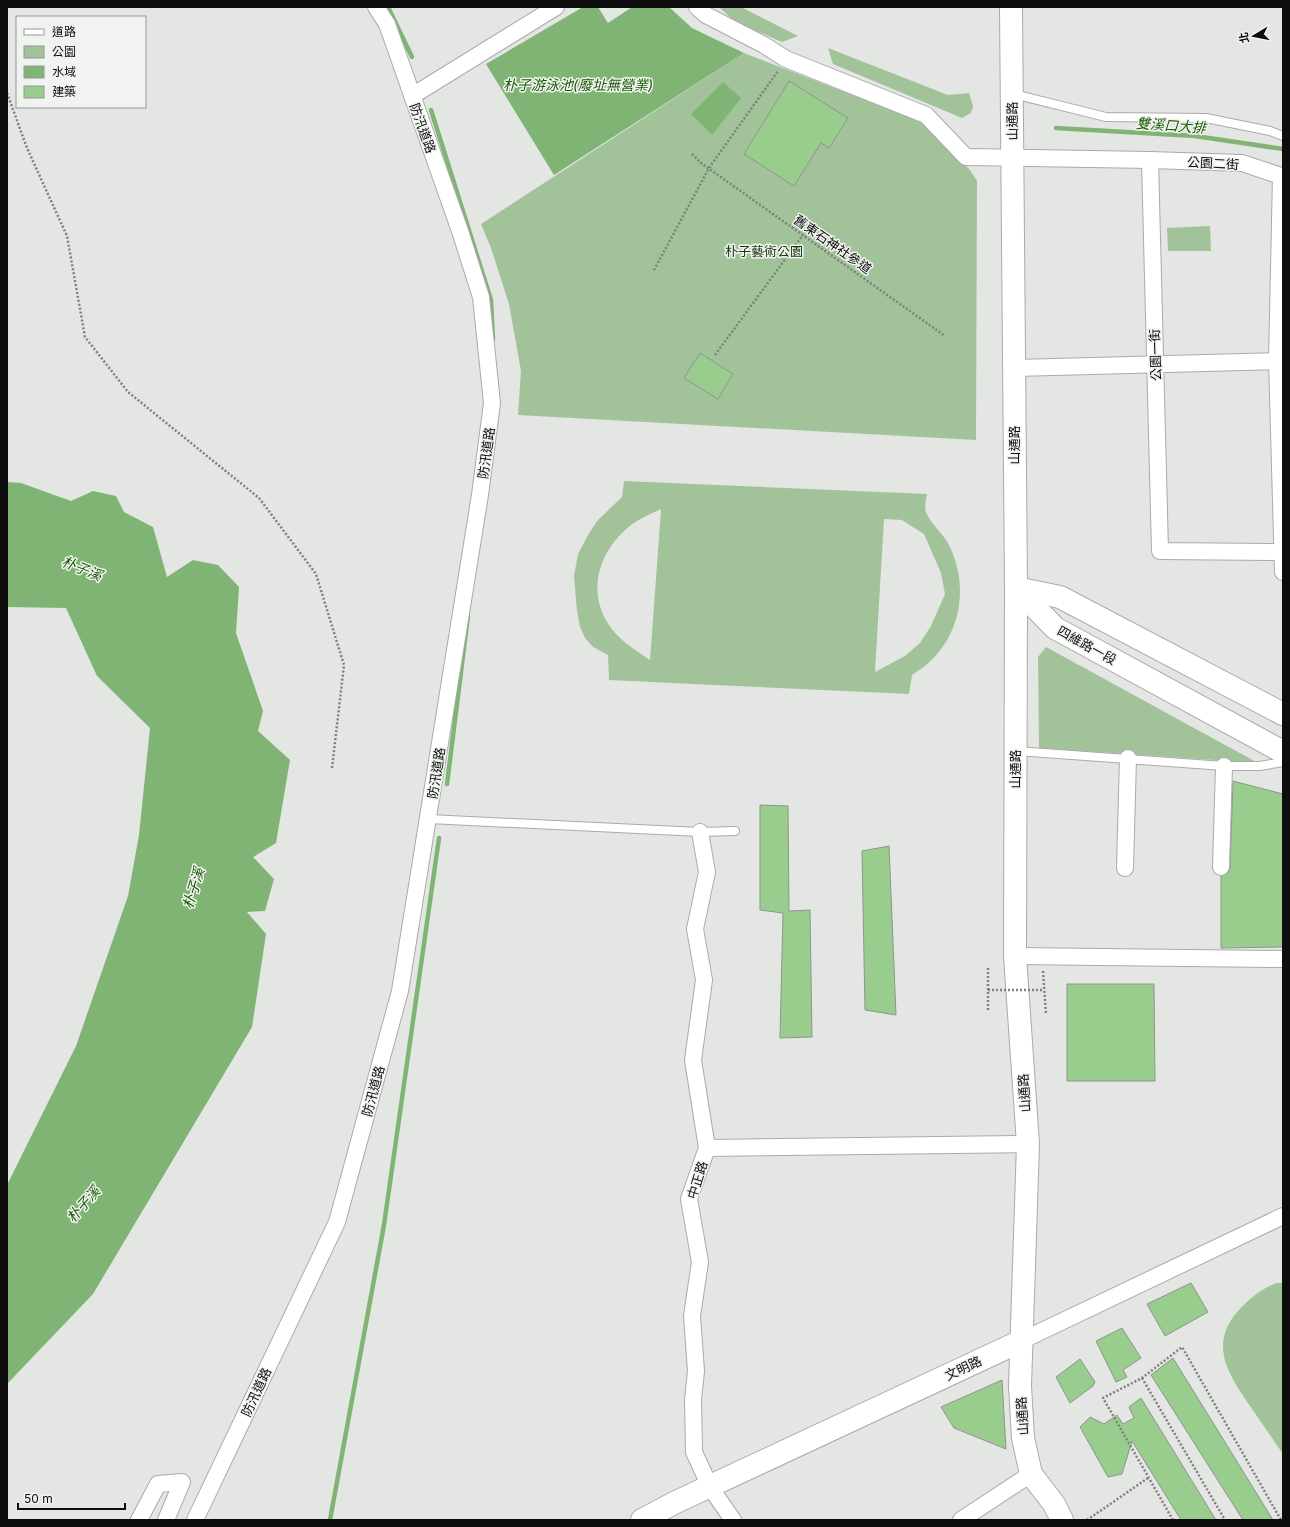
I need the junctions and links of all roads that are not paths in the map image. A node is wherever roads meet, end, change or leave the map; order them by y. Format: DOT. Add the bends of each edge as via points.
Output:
graph roads {
  1 [pos="376,7"];
  2 [pos="556,7"];
  3 [pos="697,7"];
  4 [pos="1011,7"];
  5 [pos="1011,94"];
  6 [pos="412,96"];
  7 [pos="1283,136"];
  8 [pos="1012,158"];
  9 [pos="1150,160"];
  10 [pos="1282,177"];
  11 [pos="1280,361"];
  12 [pos="1155,364"];
  13 [pos="1014,368"];
  14 [pos="1281,552"];
  15 [pos="1283,572"];
  16 [pos="1016,588"];
  17 [pos="1283,714"];
  18 [pos="1015,751"];
  19 [pos="1283,752"];
  20 [pos="1128,758"];
  21 [pos="1283,762"];
  22 [pos="1224,766"];
  23 [pos="429,819"];
  24 [pos="735,831"];
  25 [pos="700,832"];
  26 [pos="1221,867"];
  27 [pos="1125,868"];
  28 [pos="1015,956"];
  29 [pos="1283,959"];
  30 [pos="1028,1144"];
  31 [pos="707,1148"];
  32 [pos="1283,1216"];
  33 [pos="1022,1341"];
  34 [pos="1031,1474"];
  35 [pos="710,1486"];
  36 [pos="139,1520"];
  37 [pos="166,1520"];
  38 [pos="195,1520"];
  39 [pos="642,1520"];
  40 [pos="733,1520"];
  41 [pos="961,1520"];
  42 [pos="1062,1520"];
  1 -- 6 [label="street, 防汛道路" via="387,24"];
  2 -- 6 [label="street"];
  3 -- 8 [label="street, 公園二街" via="706,15 786,59 926,115 966,156"];
  4 -- 5 [label="main road, 山通路"];
  5 -- 7 [label="lane" via="1106,117 1206,118"];
  5 -- 8 [label="main road, 山通路"];
  6 -- 23 [label="street, 防汛道路" via="481,297 492,403"];
  8 -- 9 [label="street, 公園二街"];
  8 -- 13 [label="main road, 山通路"];
  9 -- 10 [label="street, 公園二街" via="1242,163"];
  9 -- 12 [label="street, 公園一街"];
  10 -- 11 [label="street, 公園二街"];
  11 -- 12 [label="street"];
  11 -- 14 [label="street, 公園二街"];
  12 -- 13 [label="street"];
  12 -- 14 [label="street, 公園一街" via="1160,551"];
  13 -- 16 [label="main road, 山通路"];
  14 -- 15 [label="street, 公園二街"];
  16 -- 17 [label="main road" via="1060,597"];
  16 -- 18 [label="main road, 山通路"];
  16 -- 19 [label="main road, 四維路一段" via="1055,628"];
  18 -- 20 [label="lane"];
  18 -- 28 [label="main road, 山通路"];
  20 -- 22 [label="lane"];
  20 -- 27 [label="street"];
  21 -- 22 [label="lane" via="1260,766"];
  22 -- 26 [label="street"];
  23 -- 25 [label="lane"];
  23 -- 38 [label="street, 防汛道路" via="400,991 337,1222"];
  24 -- 25 [label="lane"];
  25 -- 31 [label="street, 中正路" via="707,872 695,929 704,980 693,1060"];
  28 -- 29 [label="street"];
  28 -- 30 [label="main road, 山通路"];
  30 -- 31 [label="street"];
  30 -- 33 [label="main road, 山通路"];
  31 -- 35 [label="street, 中正路" via="688,1199 700,1262 692,1316 696,1371 693,1400 694,1452"];
  32 -- 33 [label="street, 文明路"];
  33 -- 34 [label="main road, 山通路" via="1020,1386 1023,1438"];
  33 -- 35 [label="main road, 文明路"];
  34 -- 41 [label="street"];
  34 -- 42 [label="main road, 山通路" via="1054,1504"];
  35 -- 39 [label="main road, 文明路"];
  35 -- 40 [label="street, 中正路"];
  36 -- 37 [label="street" via="158,1484 182,1482"];
}
